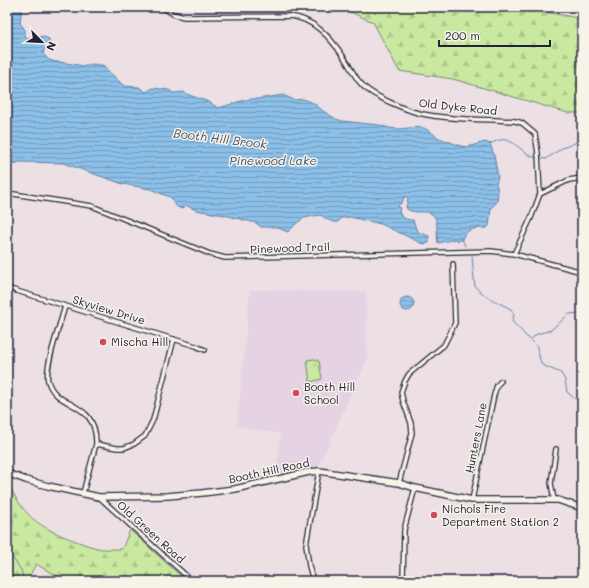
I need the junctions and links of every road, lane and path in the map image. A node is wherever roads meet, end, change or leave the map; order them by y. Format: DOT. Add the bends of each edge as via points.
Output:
graph roads {
  1 [pos="162,7"];
  2 [pos="582,178"];
  3 [pos="7,193"];
  4 [pos="540,194"];
  5 [pos="514,254"];
  6 [pos="453,264"];
  7 [pos="582,272"];
  8 [pos="7,288"];
  9 [pos="65,306"];
  10 [pos="174,339"];
  11 [pos="205,350"];
  12 [pos="501,380"];
  13 [pos="96,444"];
  14 [pos="556,450"];
  15 [pos="319,471"];
  16 [pos="7,473"];
  17 [pos="399,483"];
  18 [pos="414,488"];
  19 [pos="83,493"];
  20 [pos="99,497"];
  21 [pos="472,500"];
  22 [pos="554,500"];
  23 [pos="582,508"];
  24 [pos="192,581"];
  25 [pos="313,581"];
  26 [pos="403,581"];
  1 -- 4 [label="street, Old Dyke Road" via="184,17 288,16 305,20 329,37 360,83 370,92 410,111 522,123 535,134"];
  2 -- 4 [label="street" via="569,180"];
  3 -- 5 [label="street, Pinewood Trail" via="92,206 225,258 491,250"];
  4 -- 5 [label="street"];
  5 -- 7 [label="street, Pinewood Trail"];
  6 -- 17 [label="street" via="455,323 444,345 409,374 401,392 412,423 412,433"];
  8 -- 9 [label="street, Skyview Drive"];
  9 -- 10 [label="street, Skyview Drive"];
  9 -- 13 [label="street" via="49,363 48,381 55,393 82,411 92,422"];
  10 -- 11 [label="street, Skyview Drive"];
  10 -- 13 [label="street" via="153,420 145,436 124,448"];
  12 -- 21 [label="street, Hunters Lane" via="494,395"];
  13 -- 19 [label="street"];
  14 -- 22 [label="street" via="551,483"];
  15 -- 17 [label="street, Booth Hill Road"];
  15 -- 20 [label="street, Booth Hill Road" via="202,493"];
  15 -- 25 [label="street" via="306,545"];
  16 -- 19 [label="street, Booth Hill Road"];
  17 -- 18 [label="street, Booth Hill Road"];
  18 -- 21 [label="street, Booth Hill Road"];
  18 -- 26 [label="street" via="404,530"];
  19 -- 20 [label="street, Booth Hill Road"];
  20 -- 24 [label="street, Old Green Road"];
  21 -- 22 [label="street, Booth Hill Road"];
  22 -- 23 [label="street, Booth Hill Road"];
}
